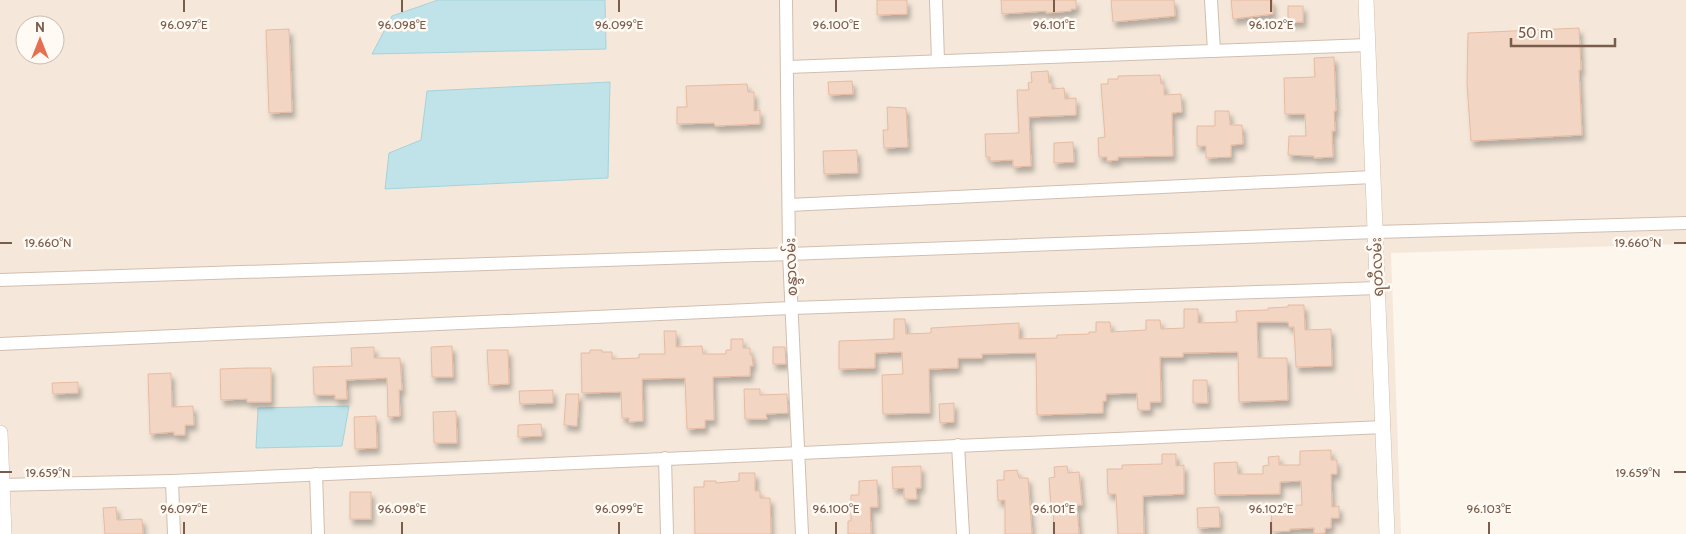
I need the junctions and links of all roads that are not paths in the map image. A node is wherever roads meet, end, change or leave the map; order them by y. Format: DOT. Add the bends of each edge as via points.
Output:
graph roads {
  1 [pos="786,0"];
  2 [pos="936,0"];
  3 [pos="1211,0"];
  4 [pos="1366,0"];
  5 [pos="1368,45"];
  6 [pos="1214,51"];
  7 [pos="938,62"];
  8 [pos="788,67"];
  9 [pos="1373,177"];
  10 [pos="789,205"];
  11 [pos="1686,223"];
  12 [pos="1376,232"];
  13 [pos="789,254"];
  14 [pos="0,280"];
  15 [pos="1378,288"];
  16 [pos="792,308"];
  17 [pos="0,344"];
  18 [pos="1384,427"];
  19 [pos="0,433"];
  20 [pos="958,445"];
  21 [pos="798,452"];
  22 [pos="665,458"];
  23 [pos="316,474"];
  24 [pos="172,481"];
  25 [pos="1,484"];
  26 [pos="4,534"];
  27 [pos="174,534"];
  28 [pos="318,534"];
  29 [pos="667,534"];
  30 [pos="802,534"];
  31 [pos="963,534"];
  32 [pos="1387,534"];
  1 -- 8 [label="street, စန္ဒာလမ်း"];
  2 -- 7 [label="street"];
  3 -- 6 [label="street"];
  4 -- 5 [label="street, ရတီလမ်း"];
  5 -- 6 [label="street"];
  5 -- 9 [label="street, ရတီလမ်း"];
  6 -- 7 [label="street"];
  7 -- 8 [label="street"];
  8 -- 10 [label="street, စန္ဒာလမ်း"];
  9 -- 10 [label="street"];
  9 -- 12 [label="street, ရတီလမ်း"];
  10 -- 13 [label="street, စန္ဒာလမ်း"];
  11 -- 12 [label="street"];
  12 -- 13 [label="street"];
  12 -- 15 [label="street, ရတီလမ်း"];
  13 -- 14 [label="street"];
  13 -- 16 [label="street, စန္ဒာလမ်း"];
  15 -- 16 [label="street"];
  15 -- 18 [label="street, ရတီလမ်း"];
  16 -- 17 [label="street"];
  16 -- 21 [label="street, စန္ဒာလမ်း"];
  18 -- 20 [label="street"];
  18 -- 32 [label="street, ရတီလမ်း"];
  19 -- 25 [label="street"];
  20 -- 21 [label="street"];
  20 -- 31 [label="street"];
  21 -- 22 [label="street"];
  21 -- 30 [label="street, စန္ဒာလမ်း"];
  22 -- 23 [label="street"];
  22 -- 29 [label="street"];
  23 -- 24 [label="street"];
  23 -- 28 [label="street"];
  24 -- 25 [label="street"];
  24 -- 27 [label="street"];
  25 -- 26 [label="street"];
}
